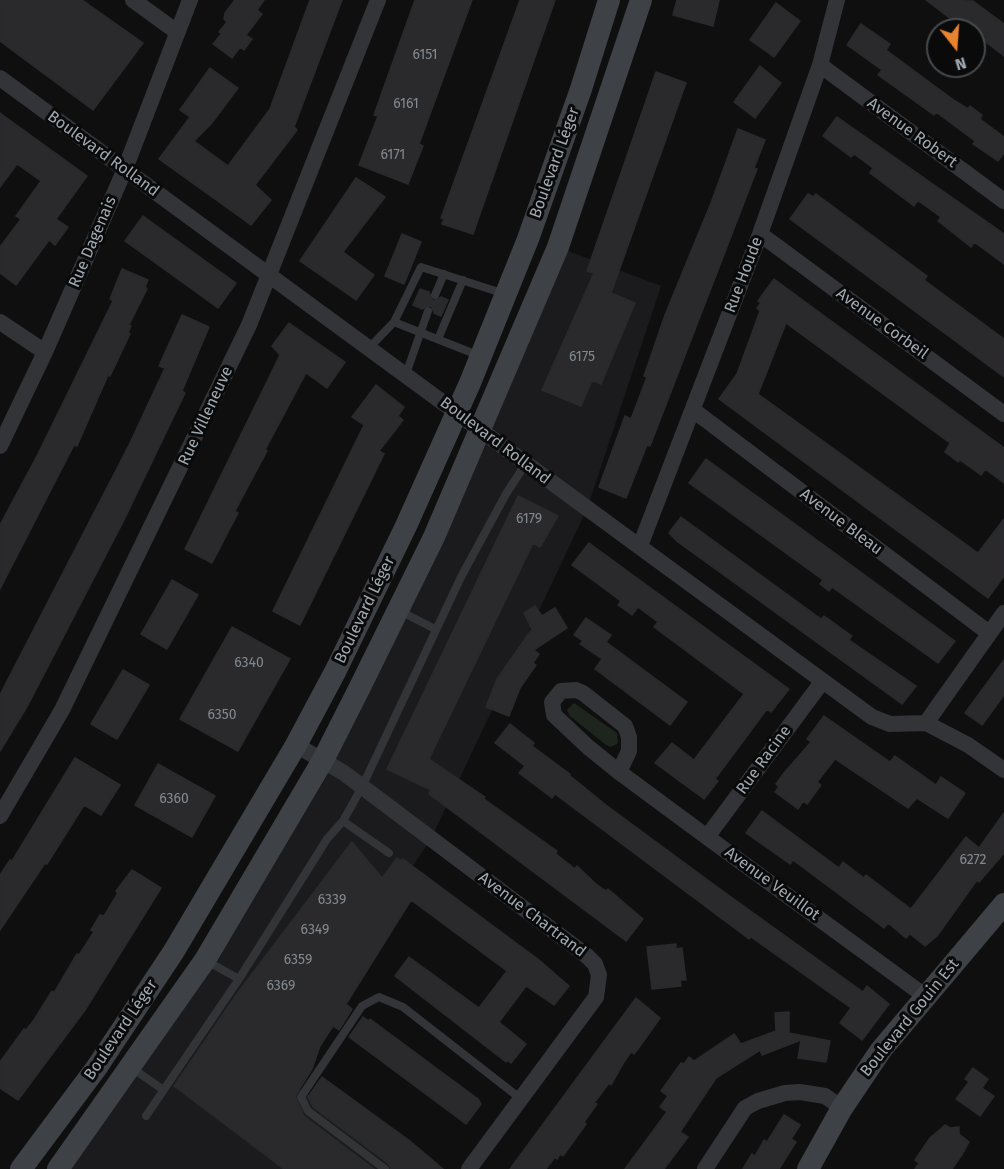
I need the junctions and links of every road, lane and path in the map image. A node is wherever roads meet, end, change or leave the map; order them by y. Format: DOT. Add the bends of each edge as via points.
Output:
graph roads {
  1 [pos="133,0"];
  2 [pos="190,0"];
  3 [pos="378,0"];
  4 [pos="609,0"];
  5 [pos="640,0"];
  6 [pos="837,0"];
  7 [pos="177,32"];
  8 [pos="820,65"];
  9 [pos="0,78"];
  10 [pos="124,169"];
  11 [pos="1004,201"];
  12 [pos="760,234"];
  13 [pos="444,274"];
  14 [pos="270,276"];
  15 [pos="463,280"];
  16 [pos="506,294"];
  17 [pos="435,295"];
  18 [pos="428,311"];
  19 [pos="0,322"];
  20 [pos="394,322"];
  21 [pos="419,332"];
  22 [pos="438,339"];
  23 [pos="369,348"];
  24 [pos="45,352"];
  25 [pos="480,357"];
  26 [pos="406,374"];
  27 [pos="693,410"];
  28 [pos="457,413"];
  29 [pos="1004,414"];
  30 [pos="481,431"];
  31 [pos="0,446"];
  32 [pos="526,463"];
  33 [pos="640,546"];
  34 [pos="398,610"];
  35 [pos="1004,614"];
  36 [pos="435,629"];
  37 [pos="989,633"];
  38 [pos="822,682"];
  39 [pos="926,723"];
  40 [pos="296,745"];
  41 [pos="323,760"];
  42 [pos="1004,770"];
  43 [pos="619,772"];
  44 [pos="362,787"];
  45 [pos="0,816"];
  46 [pos="343,820"];
  47 [pos="706,837"];
  48 [pos="389,853"];
  49 [pos="1004,904"];
  50 [pos="205,960"];
  51 [pos="239,979"];
  52 [pos="925,996"];
  53 [pos="97,1067"];
  54 [pos="126,1076"];
  55 [pos="162,1089"];
  56 [pos="521,1099"];
  57 [pos="842,1108"];
  58 [pos="146,1116"];
  59 [pos="21,1169"];
  60 [pos="58,1169"];
  61 [pos="385,1169"];
  62 [pos="469,1169"];
  63 [pos="705,1169"];
  64 [pos="808,1169"];
  1 -- 7 [label="street"];
  2 -- 7 [label="street, Rue Dagenais"];
  3 -- 14 [label="street, Rue Villeneuve"];
  4 -- 16 [label="main road, Boulevard Léger" via="581,89"];
  5 -- 30 [label="main road, Boulevard Léger" via="558,247"];
  6 -- 8 [label="street, Rue Houde"];
  7 -- 10 [label="street, Rue Dagenais"];
  8 -- 11 [label="street, Avenue Robert"];
  8 -- 12 [label="street, Rue Houde"];
  9 -- 10 [label="street, Boulevard Rolland"];
  10 -- 14 [label="street, Boulevard Rolland"];
  10 -- 24 [label="street, Rue Dagenais"];
  12 -- 27 [label="street, Rue Houde"];
  12 -- 29 [label="street, Avenue Corbeil"];
  13 -- 15 [label="lane"];
  13 -- 17 [label="lane"];
  13 -- 20 [label="lane" via="421,267"];
  14 -- 23 [label="street, Boulevard Rolland"];
  14 -- 45 [label="street, Rue Villeneuve" via="114,608 62,710"];
  15 -- 16 [label="lane"];
  15 -- 22 [label="lane"];
  16 -- 25 [label="main road, Boulevard Léger"];
  18 -- 21 [label="lane"];
  19 -- 24 [label="street"];
  20 -- 21 [label="lane"];
  20 -- 23 [label="lane"];
  21 -- 22 [label="lane"];
  21 -- 26 [label="lane"];
  22 -- 25 [label="lane"];
  23 -- 26 [label="street, Boulevard Rolland"];
  24 -- 31 [label="street, Rue Dagenais"];
  25 -- 28 [label="main road, Boulevard Léger"];
  26 -- 28 [label="street, Boulevard Rolland"];
  27 -- 33 [label="street, Rue Houde"];
  27 -- 37 [label="street, Avenue Bleau"];
  28 -- 30 [label="street, Boulevard Rolland"];
  28 -- 40 [label="main road, Boulevard Léger" via="371,598"];
  30 -- 32 [label="street, Boulevard Rolland"];
  30 -- 34 [label="main road, Boulevard Léger"];
  32 -- 33 [label="street, Boulevard Rolland"];
  32 -- 36 [label="lane"];
  33 -- 38 [label="street, Boulevard Rolland"];
  34 -- 36 [label="lane"];
  34 -- 41 [label="main road, Boulevard Léger"];
  35 -- 37 [label="street"];
  36 -- 44 [label="lane"];
  37 -- 39 [label="street"];
  38 -- 39 [label="street, Boulevard Rolland" via="880,721 900,725"];
  38 -- 47 [label="street, Rue Racine"];
  39 -- 42 [label="street"];
  40 -- 41 [label="street, Avenue Chartrand"];
  40 -- 53 [label="main road, Boulevard Léger" via="174,951"];
  41 -- 44 [label="street, Avenue Chartrand"];
  41 -- 50 [label="main road, Boulevard Léger"];
  43 -- 43 [label="street, Avenue Veuillot" via="557,721 552,702 561,691 583,693 625,726 629,751"];
  43 -- 47 [label="street, Avenue Veuillot"];
  44 -- 46 [label="lane"];
  44 -- 56 [label="street, Avenue Chartrand" via="595,964 599,975 596,996"];
  46 -- 48 [label="lane"];
  46 -- 51 [label="lane"];
  47 -- 52 [label="street, Avenue Veuillot"];
  49 -- 52 [label="main road, Boulevard Gouin Est"];
  50 -- 51 [label="lane"];
  50 -- 54 [label="main road, Boulevard Léger"];
  51 -- 55 [label="lane"];
  52 -- 57 [label="main road, Boulevard Gouin Est" via="881,1050"];
  53 -- 54 [label="main road"];
  53 -- 59 [label="main road, Boulevard Léger"];
  54 -- 55 [label="lane"];
  54 -- 60 [label="main road, Boulevard Léger"];
  55 -- 58 [label="lane"];
  56 -- 61 [label="lane" via="403,1007 379,997 362,1006 300,1097 308,1111"];
  56 -- 62 [label="street, Avenue Chartrand"];
  57 -- 63 [label="street" via="825,1096 800,1092 758,1101 745,1108"];
  57 -- 64 [label="main road, Boulevard Gouin Est"];
}
